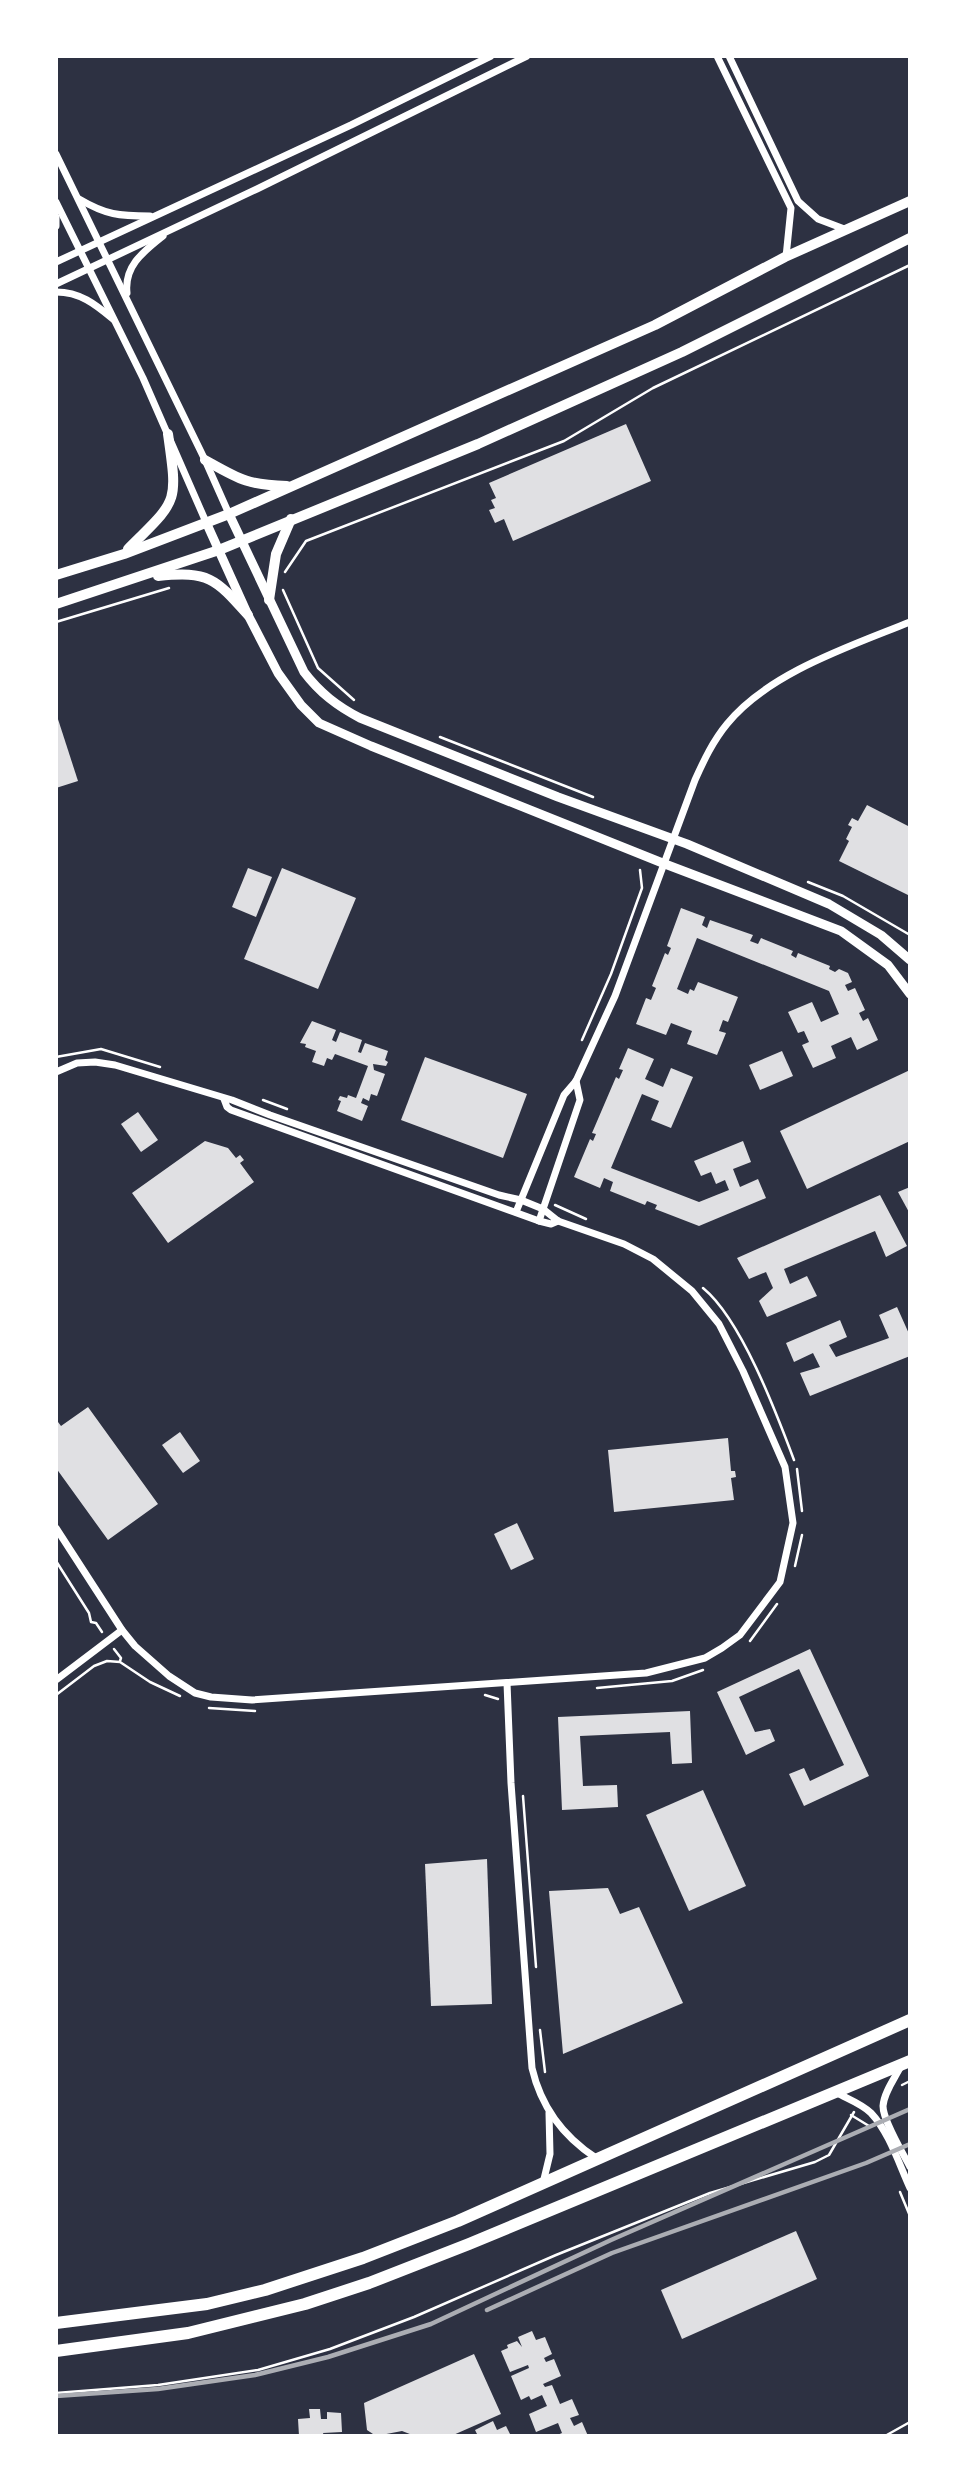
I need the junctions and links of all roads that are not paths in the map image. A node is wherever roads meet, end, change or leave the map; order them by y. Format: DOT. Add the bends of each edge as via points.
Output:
graph roads {
  1 [pos="491,56"];
  2 [pos="527,56"];
  3 [pos="717,56"];
  4 [pos="729,56"];
  5 [pos="56,154"];
  6 [pos="78,199"];
  7 [pos="910,201"];
  8 [pos="56,202"];
  9 [pos="152,216"];
  10 [pos="56,217"];
  11 [pos="56,226"];
  12 [pos="174,227"];
  13 [pos="847,230"];
  14 [pos="910,238"];
  15 [pos="100,243"];
  16 [pos="80,252"];
  17 [pos="785,257"];
  18 [pos="109,260"];
  19 [pos="56,262"];
  20 [pos="89,270"];
  21 [pos="56,284"];
  22 [pos="56,292"];
  23 [pos="128,301"];
  24 [pos="116,322"];
  25 [pos="168,434"];
  26 [pos="205,460"];
  27 [pos="291,486"];
  28 [pos="229,514"];
  29 [pos="290,519"];
  30 [pos="206,522"];
  31 [pos="241,541"];
  32 [pos="219,550"];
  33 [pos="124,554"];
  34 [pos="56,575"];
  35 [pos="137,578"];
  36 [pos="269,600"];
  37 [pos="56,604"];
  38 [pos="248,615"];
  39 [pos="910,622"];
  40 [pos="674,840"];
  41 [pos="665,864"];
  42 [pos="910,960"];
  43 [pos="910,994"];
  44 [pos="56,1072"];
  45 [pos="576,1080"];
  46 [pos="224,1099"];
  47 [pos="521,1200"];
  48 [pos="543,1209"];
  49 [pos="516,1212"];
  50 [pos="539,1221"];
  51 [pos="558,1221"];
  52 [pos="56,1528"];
  53 [pos="122,1630"];
  54 [pos="56,1681"];
  55 [pos="507,1683"];
  56 [pos="910,2020"];
  57 [pos="906,2063"];
  58 [pos="837,2093"];
  59 [pos="549,2113"];
  60 [pos="596,2158"];
  61 [pos="910,2167"];
  62 [pos="543,2183"];
  63 [pos="910,2188"];
  64 [pos="458,2221"];
  65 [pos="469,2244"];
  66 [pos="56,2323"];
  67 [pos="56,2351"];
  1 -- 9 [label="street"];
  2 -- 12 [label="street"];
  3 -- 17 [label="street" via="791,208"];
  4 -- 13 [label="street" via="798,201 818,219"];
  5 -- 6 [label="street"];
  6 -- 9 [label="street" via="99,211"];
  6 -- 15 [label="street"];
  7 -- 13 [label="main road"];
  8 -- 16 [label="street"];
  9 -- 15 [label="street"];
  10 -- 11 [label="street"];
  12 -- 18 [label="street"];
  12 -- 23 [label="street" via="138,257 125,279"];
  13 -- 17 [label="main road"];
  14 -- 29 [label="main road" via="682,352 478,444"];
  15 -- 16 [label="street"];
  15 -- 18 [label="street"];
  16 -- 19 [label="street"];
  16 -- 20 [label="street"];
  17 -- 27 [label="main road" via="655,325"];
  18 -- 20 [label="street"];
  18 -- 23 [label="street"];
  20 -- 21 [label="street"];
  20 -- 24 [label="street"];
  22 -- 24 [label="street" via="90,300"];
  23 -- 26 [label="street"];
  24 -- 25 [label="street"];
  25 -- 30 [label="street"];
  25 -- 33 [label="main road" via="173,497 167,511"];
  26 -- 27 [label="main road" via="247,482"];
  26 -- 28 [label="street"];
  27 -- 28 [label="main road"];
  28 -- 30 [label="main road"];
  28 -- 31 [label="street"];
  29 -- 31 [label="main road"];
  29 -- 36 [label="main road" via="275,559"];
  30 -- 32 [label="street"];
  30 -- 33 [label="main road"];
  31 -- 32 [label="main road"];
  31 -- 36 [label="street"];
  32 -- 35 [label="main road"];
  32 -- 38 [label="street"];
  33 -- 34 [label="main road"];
  35 -- 37 [label="main road"];
  35 -- 38 [label="main road" via="201,575 217,582"];
  36 -- 40 [label="street" via="304,672 335,705 360,719"];
  38 -- 41 [label="street" via="278,673 319,723"];
  39 -- 40 [label="street" via="783,677 739,711 711,746"];
  40 -- 41 [label="street"];
  40 -- 42 [label="street" via="829,904 881,935"];
  41 -- 43 [label="street" via="841,931 888,965"];
  41 -- 45 [label="street" via="615,996"];
  44 -- 46 [label="street" via="77,1063 115,1065"];
  45 -- 47 [label="street" via="564,1094"];
  45 -- 48 [label="street" via="579,1100"];
  46 -- 47 [label="street"];
  46 -- 49 [label="street" via="231,1110"];
  47 -- 48 [label="street"];
  47 -- 49 [label="street"];
  48 -- 50 [label="street"];
  48 -- 51 [label="street"];
  49 -- 50 [label="street"];
  50 -- 51 [label="street"];
  51 -- 55 [label="street" via="653,1259 692,1291 719,1324 785,1467 793,1523 780,1582 740,1634 705,1658 646,1673"];
  52 -- 53 [label="street"];
  53 -- 54 [label="street"];
  53 -- 55 [label="street" via="169,1676 195,1693 230,1700"];
  55 -- 59 [label="street" via="530,2043 536,2084"];
  56 -- 60 [label="main road"];
  57 -- 58 [label="main road"];
  57 -- 61 [label="street" via="883,2107"];
  58 -- 63 [label="street" via="870,2112 880,2125"];
  58 -- 65 [label="main road"];
  59 -- 60 [label="street" via="579,2147"];
  59 -- 62 [label="street" via="550,2154"];
  60 -- 62 [label="main road"];
  62 -- 64 [label="main road"];
  64 -- 65 [label="main road"];
  64 -- 66 [label="main road" via="363,2258 207,2304"];
  65 -- 67 [label="main road" via="305,2304 188,2333"];
}
